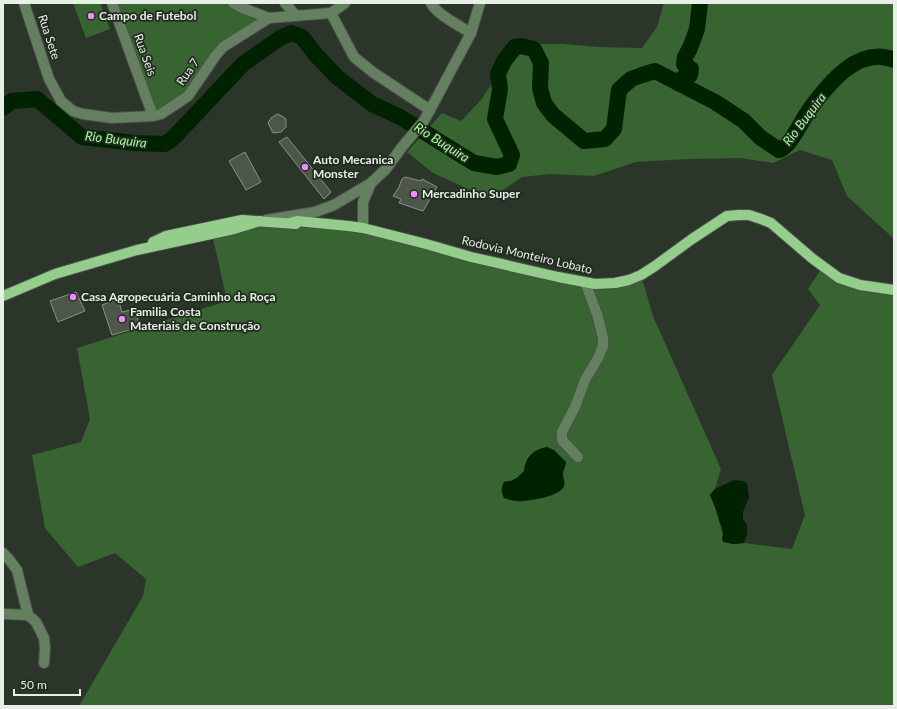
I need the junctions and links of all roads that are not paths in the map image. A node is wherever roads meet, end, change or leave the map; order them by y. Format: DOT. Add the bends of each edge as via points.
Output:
graph roads {
  1 [pos="24,3"];
  2 [pos="112,3"];
  3 [pos="233,3"];
  4 [pos="285,3"];
  5 [pos="345,3"];
  6 [pos="432,3"];
  7 [pos="480,3"];
  8 [pos="331,13"];
  9 [pos="296,16"];
  10 [pos="269,18"];
  11 [pos="471,33"];
  12 [pos="49,79"];
  13 [pos="430,110"];
  14 [pos="153,116"];
  15 [pos="371,183"];
  16 [pos="260,221"];
  17 [pos="363,228"];
  18 [pos="585,282"];
  19 [pos="894,290"];
  20 [pos="3,296"];
  21 [pos="578,457"];
  22 [pos="3,553"];
  23 [pos="3,614"];
  24 [pos="28,615"];
  25 [pos="44,663"];
  1 -- 12 [label="street, Rua Sete"];
  2 -- 14 [label="street, Rua Seis"];
  3 -- 10 [label="street"];
  4 -- 9 [label="street"];
  5 -- 8 [label="street"];
  6 -- 11 [label="street" via="439,12"];
  7 -- 11 [label="street"];
  8 -- 9 [label="street, Rua 7"];
  8 -- 13 [label="street" via="354,57"];
  9 -- 10 [label="street, Rua 7"];
  10 -- 14 [label="street, Rua 7" via="223,46 188,96 161,114"];
  11 -- 13 [label="street"];
  12 -- 14 [label="street, Rua 7" via="61,101 74,111 112,118"];
  13 -- 15 [label="street" via="386,169"];
  15 -- 16 [label="street" via="334,205 315,212"];
  15 -- 17 [label="street" via="363,202"];
  16 -- 17 [label="main road, Rodovia Monteiro Lobato" via="297,221"];
  16 -- 20 [label="main road, Rodovia Monteiro Lobato" via="137,250 55,274"];
  17 -- 18 [label="main road, Rodovia Monteiro Lobato" via="471,257"];
  18 -- 19 [label="main road, Rodovia Monteiro Lobato" via="595,284 629,280 641,275 727,216 749,215 771,223 839,278 860,285"];
  18 -- 21 [label="street" via="603,338 598,358 585,380 562,432 562,440"];
  22 -- 24 [label="street" via="17,570"];
  23 -- 24 [label="street"];
  24 -- 25 [label="street" via="36,622 44,638"];
}
